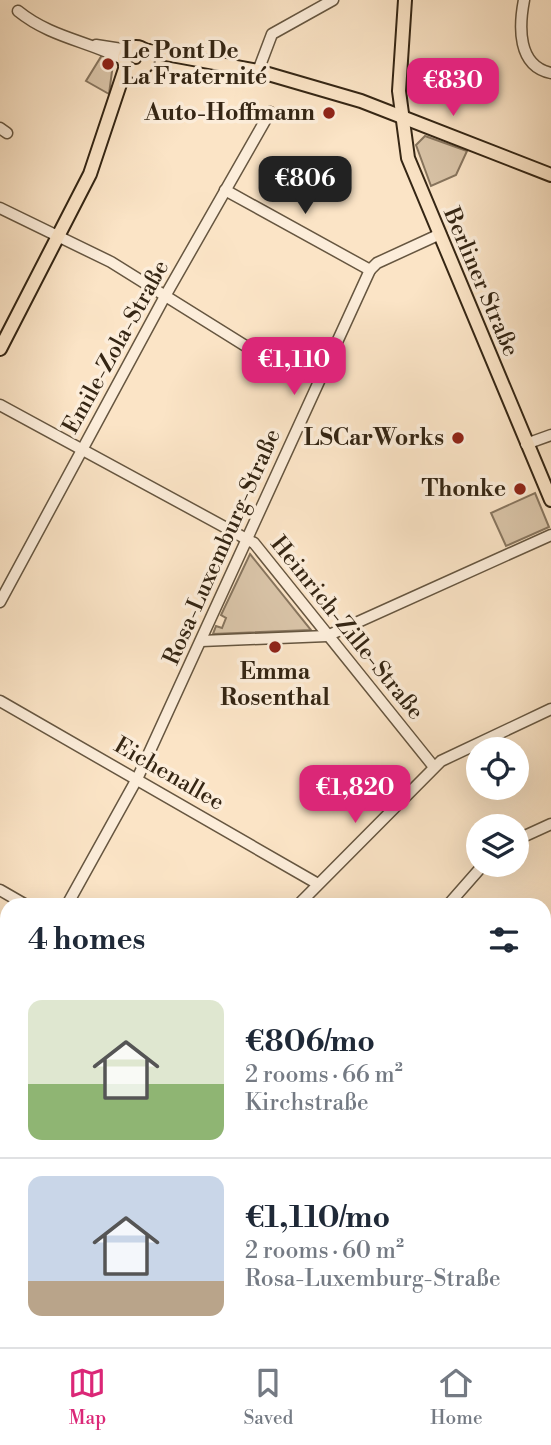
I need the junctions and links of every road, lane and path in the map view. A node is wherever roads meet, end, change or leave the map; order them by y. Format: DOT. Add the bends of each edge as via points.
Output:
graph roads {
  1 [pos="333,0"];
  2 [pos="404,0"];
  3 [pos="524,0"];
  4 [pos="18,10"];
  5 [pos="146,56"];
  6 [pos="128,62"];
  7 [pos="258,71"];
  8 [pos="551,73"];
  9 [pos="270,112"];
  10 [pos="401,115"];
  11 [pos="551,175"];
  12 [pos="225,190"];
  13 [pos="0,208"];
  14 [pos="438,235"];
  15 [pos="60,237"];
  16 [pos="370,270"];
  17 [pos="164,298"];
  18 [pos="0,349"];
  19 [pos="252,350"];
  20 [pos="0,405"];
  21 [pos="551,435"];
  22 [pos="526,444"];
  23 [pos="82,449"];
  24 [pos="551,500"];
  25 [pos="551,536"];
  26 [pos="248,538"];
  27 [pos="0,602"];
  28 [pos="327,636"];
  29 [pos="201,641"];
  30 [pos="0,701"];
  31 [pos="551,709"];
  32 [pos="434,766"];
  33 [pos="138,777"];
  34 [pos="551,824"];
  35 [pos="529,834"];
  36 [pos="472,877"];
  37 [pos="318,884"];
  38 [pos="70,898"];
  39 [pos="305,898"];
  40 [pos="453,898"];
  1 -- 7 [label="street" via="272,34"];
  2 -- 10 [label="main road, Berliner Straße"];
  3 -- 8 [label="street" via="520,22 523,46 536,65"];
  4 -- 6 [label="street" via="61,38 99,44"];
  5 -- 6 [label="main road" via="143,69"];
  5 -- 6 [label="main road" via="137,47"];
  5 -- 7 [label="main road" via="179,55"];
  6 -- 15 [label="main road" via="90,174"];
  7 -- 10 [label="main road"];
  9 -- 12 [label="street, Emile-Zola-Straße"];
  10 -- 11 [label="main road"];
  10 -- 14 [label="main road, Berliner Straße" via="408,158"];
  12 -- 16 [label="street"];
  12 -- 17 [label="street, Emile-Zola-Straße"];
  13 -- 15 [label="street"];
  14 -- 16 [label="street"];
  14 -- 22 [label="main road, Berliner Straße"];
  15 -- 17 [label="street" via="111,262"];
  15 -- 18 [label="main road"];
  16 -- 26 [label="street, Rosa-Luxemburg-Straße"];
  17 -- 19 [label="street"];
  17 -- 23 [label="street, Emile-Zola-Straße"];
  20 -- 23 [label="street, Heinrich-Zille-Straße"];
  21 -- 22 [label="street"];
  22 -- 24 [label="main road, Berliner Straße"];
  23 -- 26 [label="street, Heinrich-Zille-Straße"];
  23 -- 27 [label="street, Emile-Zola-Straße"];
  25 -- 28 [label="street"];
  26 -- 28 [label="street, Heinrich-Zille-Straße"];
  26 -- 29 [label="street, Rosa-Luxemburg-Straße"];
  28 -- 29 [label="street"];
  28 -- 32 [label="street, Heinrich-Zille-Straße"];
  29 -- 33 [label="street, Rosa-Luxemburg-Straße"];
  30 -- 33 [label="street, Eichenallee"];
  31 -- 32 [label="street"];
  32 -- 37 [label="street"];
  33 -- 37 [label="street, Eichenallee"];
  33 -- 38 [label="street, Rosa-Luxemburg-Straße"];
  34 -- 35 [label="street"];
  36 -- 40 [label="street"];
  37 -- 39 [label="street"];
}
